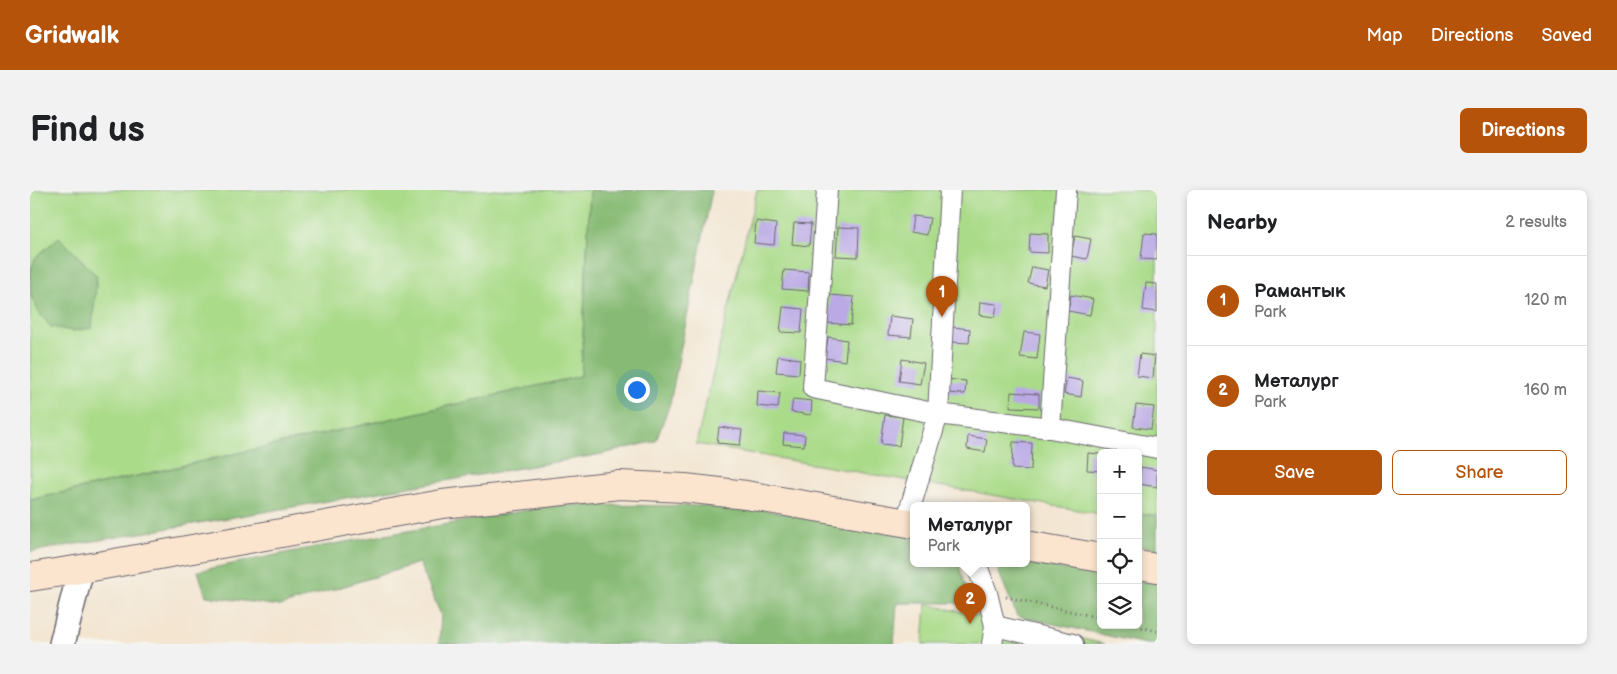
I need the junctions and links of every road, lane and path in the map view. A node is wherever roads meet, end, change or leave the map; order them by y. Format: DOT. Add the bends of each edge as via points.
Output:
graph roads {
  1 [pos="827,190"];
  2 [pos="950,190"];
  3 [pos="1066,190"];
  4 [pos="938,414"];
  5 [pos="1050,428"];
  6 [pos="1157,448"];
  7 [pos="915,502"];
  8 [pos="910,523"];
  9 [pos="1030,546"];
  10 [pos="1097,557"];
  11 [pos="1142,566"];
  12 [pos="977,567"];
  13 [pos="1157,568"];
  14 [pos="81,569"];
  15 [pos="30,577"];
  16 [pos="987,593"];
  17 [pos="1097,617"];
  18 [pos="1142,627"];
  19 [pos="1157,631"];
  20 [pos="994,635"];
  21 [pos="62,644"];
  22 [pos="1073,644"];
  1 -- 4 [label="street" via="813,388"];
  2 -- 4 [label="street"];
  3 -- 5 [label="street"];
  4 -- 5 [label="street"];
  4 -- 7 [label="street"];
  5 -- 6 [label="street"];
  8 -- 14 [label="main road" via="746,495 619,485 442,504"];
  9 -- 10 [label="main road"];
  11 -- 13 [label="main road"];
  12 -- 16 [label="street"];
  14 -- 15 [label="main road"];
  14 -- 21 [label="street"];
  16 -- 17 [label="path"];
  16 -- 20 [label="street"];
  18 -- 19 [label="path"];
  20 -- 22 [label="street"];
}
